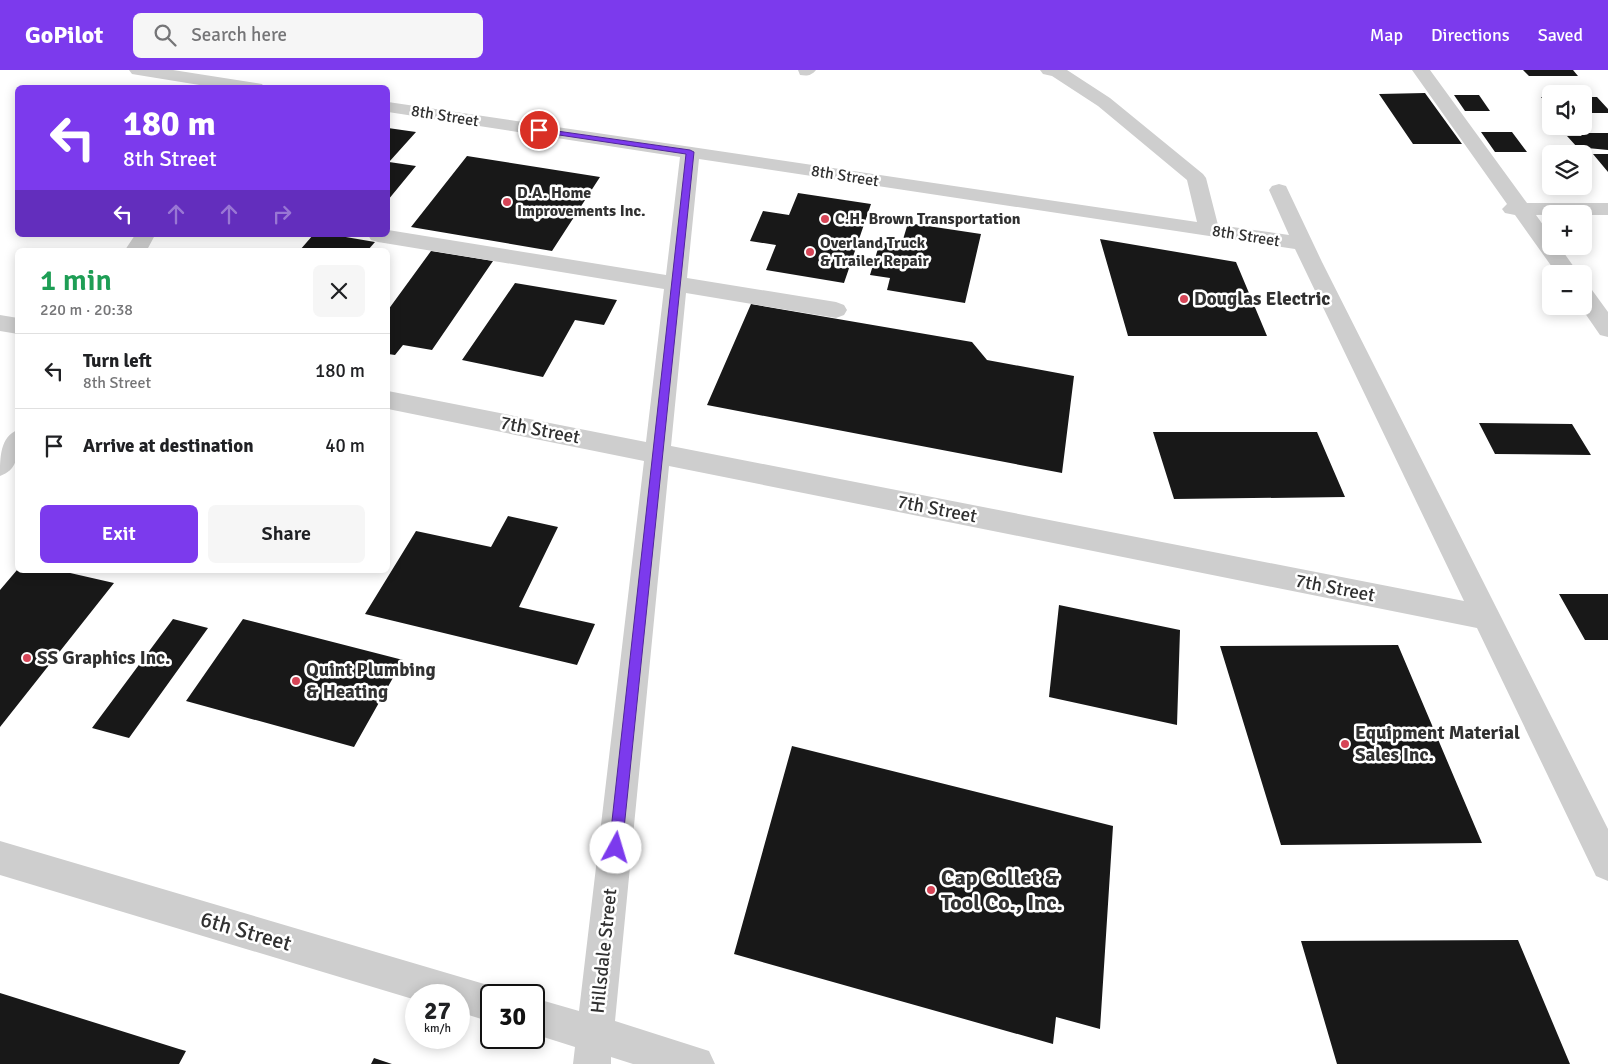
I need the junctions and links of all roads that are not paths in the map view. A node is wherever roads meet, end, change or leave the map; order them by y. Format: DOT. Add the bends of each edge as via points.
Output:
graph roads {
  1 [pos="138,70"];
  2 [pos="1049,70"];
  3 [pos="1421,70"];
  4 [pos="231,85"];
  5 [pos="390,107"];
  6 [pos="690,152"];
  7 [pos="1279,190"];
  8 [pos="1517,209"];
  9 [pos="1608,209"];
  10 [pos="1209,230"];
  11 [pos="144,237"];
  12 [pos="390,237"];
  13 [pos="1303,244"];
  14 [pos="137,248"];
  15 [pos="1561,265"];
  16 [pos="676,284"];
  17 [pos="1592,306"];
  18 [pos="836,310"];
  19 [pos="0,323"];
  20 [pos="15,326"];
  21 [pos="1608,329"];
  22 [pos="390,400"];
  23 [pos="15,444"];
  24 [pos="658,454"];
  25 [pos="0,466"];
  26 [pos="1487,618"];
  27 [pos="0,858"];
  28 [pos="1608,864"];
  29 [pos="480,1001"];
  30 [pos="545,1022"];
  31 [pos="594,1049"];
  32 [pos="696,1064"];
  1 -- 4 [label="street"];
  2 -- 10 [label="street" via="1058,72 1104,102 1196,178"];
  3 -- 8 [label="street"];
  5 -- 6 [label="street, 8th Street"];
  6 -- 10 [label="street, 8th Street"];
  6 -- 16 [label="street, Hillsdale Street"];
  7 -- 13 [label="street"];
  8 -- 9 [label="street"];
  8 -- 15 [label="street"];
  10 -- 13 [label="street, 8th Street"];
  11 -- 14 [label="street"];
  12 -- 16 [label="street"];
  13 -- 26 [label="street"];
  16 -- 18 [label="street"];
  16 -- 24 [label="street, Hillsdale Street"];
  17 -- 21 [label="street"];
  19 -- 20 [label="street"];
  22 -- 24 [label="street, 7th Street"];
  23 -- 25 [label="street"];
  24 -- 26 [label="street, 7th Street"];
  24 -- 31 [label="street, Hillsdale Street"];
  26 -- 28 [label="street"];
  27 -- 29 [label="street, 6th Street"];
  30 -- 31 [label="street"];
  31 -- 32 [label="street"];
}
